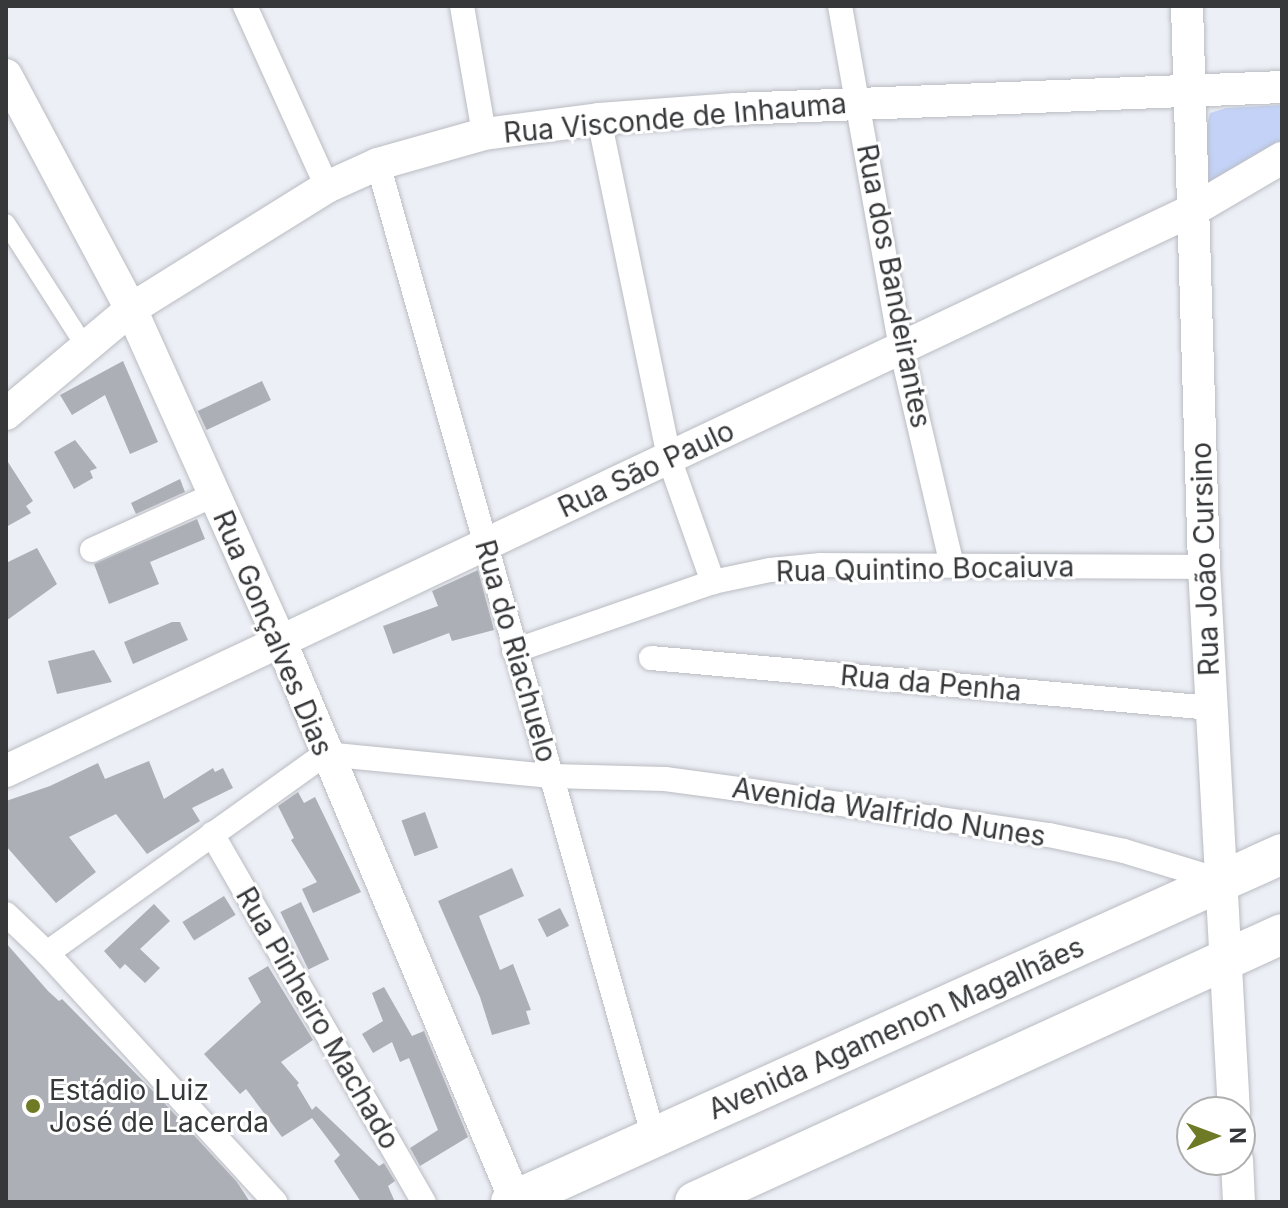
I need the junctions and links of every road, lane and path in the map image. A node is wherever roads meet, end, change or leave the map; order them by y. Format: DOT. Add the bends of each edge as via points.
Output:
graph roads {
  1 [pos="245,6"];
  2 [pos="462,6"];
  3 [pos="840,6"];
  4 [pos="1187,6"];
  5 [pos="6,75"];
  6 [pos="1282,87"];
  7 [pos="1190,91"];
  8 [pos="861,103"];
  9 [pos="599,119"];
  10 [pos="484,134"];
  11 [pos="1282,158"];
  12 [pos="378,164"];
  13 [pos="327,187"];
  14 [pos="1195,209"];
  15 [pos="6,223"];
  16 [pos="131,309"];
  17 [pos="84,345"];
  18 [pos="901,348"];
  19 [pos="6,414"];
  20 [pos="669,458"];
  21 [pos="214,495"];
  22 [pos="486,544"];
  23 [pos="92,550"];
  24 [pos="952,565"];
  25 [pos="1204,567"];
  26 [pos="713,582"];
  27 [pos="281,642"];
  28 [pos="514,651"];
  29 [pos="651,658"];
  30 [pos="1211,708"];
  31 [pos="325,754"];
  32 [pos="6,771"];
  33 [pos="551,776"];
  34 [pos="212,834"];
  35 [pos="1282,854"];
  36 [pos="1222,881"];
  37 [pos="6,914"];
  38 [pos="1282,934"];
  39 [pos="47,953"];
  40 [pos="1225,960"];
  41 [pos="1233,1096"];
  42 [pos="654,1138"];
  43 [pos="1238,1176"];
  44 [pos="514,1201"];
  45 [pos="275,1202"];
  46 [pos="424,1202"];
  47 [pos="695,1202"];
  48 [pos="1239,1202"];
  1 -- 13 [label="street"];
  2 -- 10 [label="street"];
  3 -- 8 [label="street, Rua dos Bandeirantes"];
  4 -- 7 [label="street, Rua João Cursino"];
  5 -- 16 [label="street, Rua Gonçalves Dias"];
  6 -- 7 [label="street, Rua Visconde de Inhauma"];
  7 -- 8 [label="street, Rua Visconde de Inhauma"];
  7 -- 14 [label="street, Rua João Cursino"];
  8 -- 9 [label="street, Rua Visconde de Inhauma"];
  8 -- 18 [label="street, Rua dos Bandeirantes"];
  9 -- 10 [label="street, Rua Visconde de Inhauma"];
  9 -- 20 [label="street"];
  10 -- 12 [label="street, Rua Visconde de Inhauma"];
  11 -- 14 [label="street, Rua São Paulo"];
  12 -- 13 [label="street, Rua Visconde de Inhauma"];
  12 -- 22 [label="street, Rua do Riachuelo"];
  13 -- 16 [label="street, Rua Visconde de Inhauma"];
  14 -- 18 [label="street, Rua São Paulo"];
  14 -- 25 [label="street, Rua João Cursino"];
  15 -- 17 [label="street"];
  16 -- 17 [label="street, Rua Visconde de Inhauma"];
  16 -- 21 [label="street, Rua Gonçalves Dias"];
  17 -- 19 [label="street, Rua Visconde de Inhauma"];
  18 -- 20 [label="street, Rua São Paulo"];
  18 -- 24 [label="street, Rua dos Bandeirantes"];
  20 -- 22 [label="street, Rua São Paulo"];
  20 -- 26 [label="street"];
  21 -- 23 [label="street"];
  21 -- 27 [label="street, Rua Gonçalves Dias"];
  22 -- 27 [label="street, Rua São Paulo"];
  22 -- 28 [label="street, Rua do Riachuelo"];
  24 -- 25 [label="street, Rua Quintino Bocaiuva"];
  24 -- 26 [label="street, Rua Quintino Bocaiuva" via="821,565"];
  25 -- 30 [label="street, Rua João Cursino"];
  26 -- 28 [label="street, Rua Quintino Bocaiuva"];
  27 -- 31 [label="street, Rua Gonçalves Dias"];
  27 -- 32 [label="street, Rua São Paulo"];
  28 -- 33 [label="street, Rua do Riachuelo"];
  29 -- 30 [label="street, Rua da Penha"];
  30 -- 36 [label="street, Rua João Cursino"];
  31 -- 33 [label="street, Avenida Walfrido Nunes"];
  31 -- 34 [label="street"];
  31 -- 44 [label="street, Rua Gonçalves Dias"];
  33 -- 36 [label="street, Avenida Walfrido Nunes" via="665,779 1034,833 1124,851"];
  33 -- 42 [label="street, Rua do Riachuelo"];
  34 -- 39 [label="street"];
  34 -- 46 [label="street, Rua Pinheiro Machado"];
  35 -- 36 [label="main road, Avenida Agamenon Magalhães"];
  36 -- 40 [label="street, Rua João Cursino"];
  36 -- 42 [label="main road, Avenida Agamenon Magalhães"];
  37 -- 39 [label="street"];
  38 -- 40 [label="main road"];
  39 -- 45 [label="street"];
  40 -- 41 [label="street, Rua João Cursino"];
  40 -- 47 [label="main road"];
  42 -- 44 [label="main road, Avenida Agamenon Magalhães"];
  43 -- 48 [label="street"];
}
